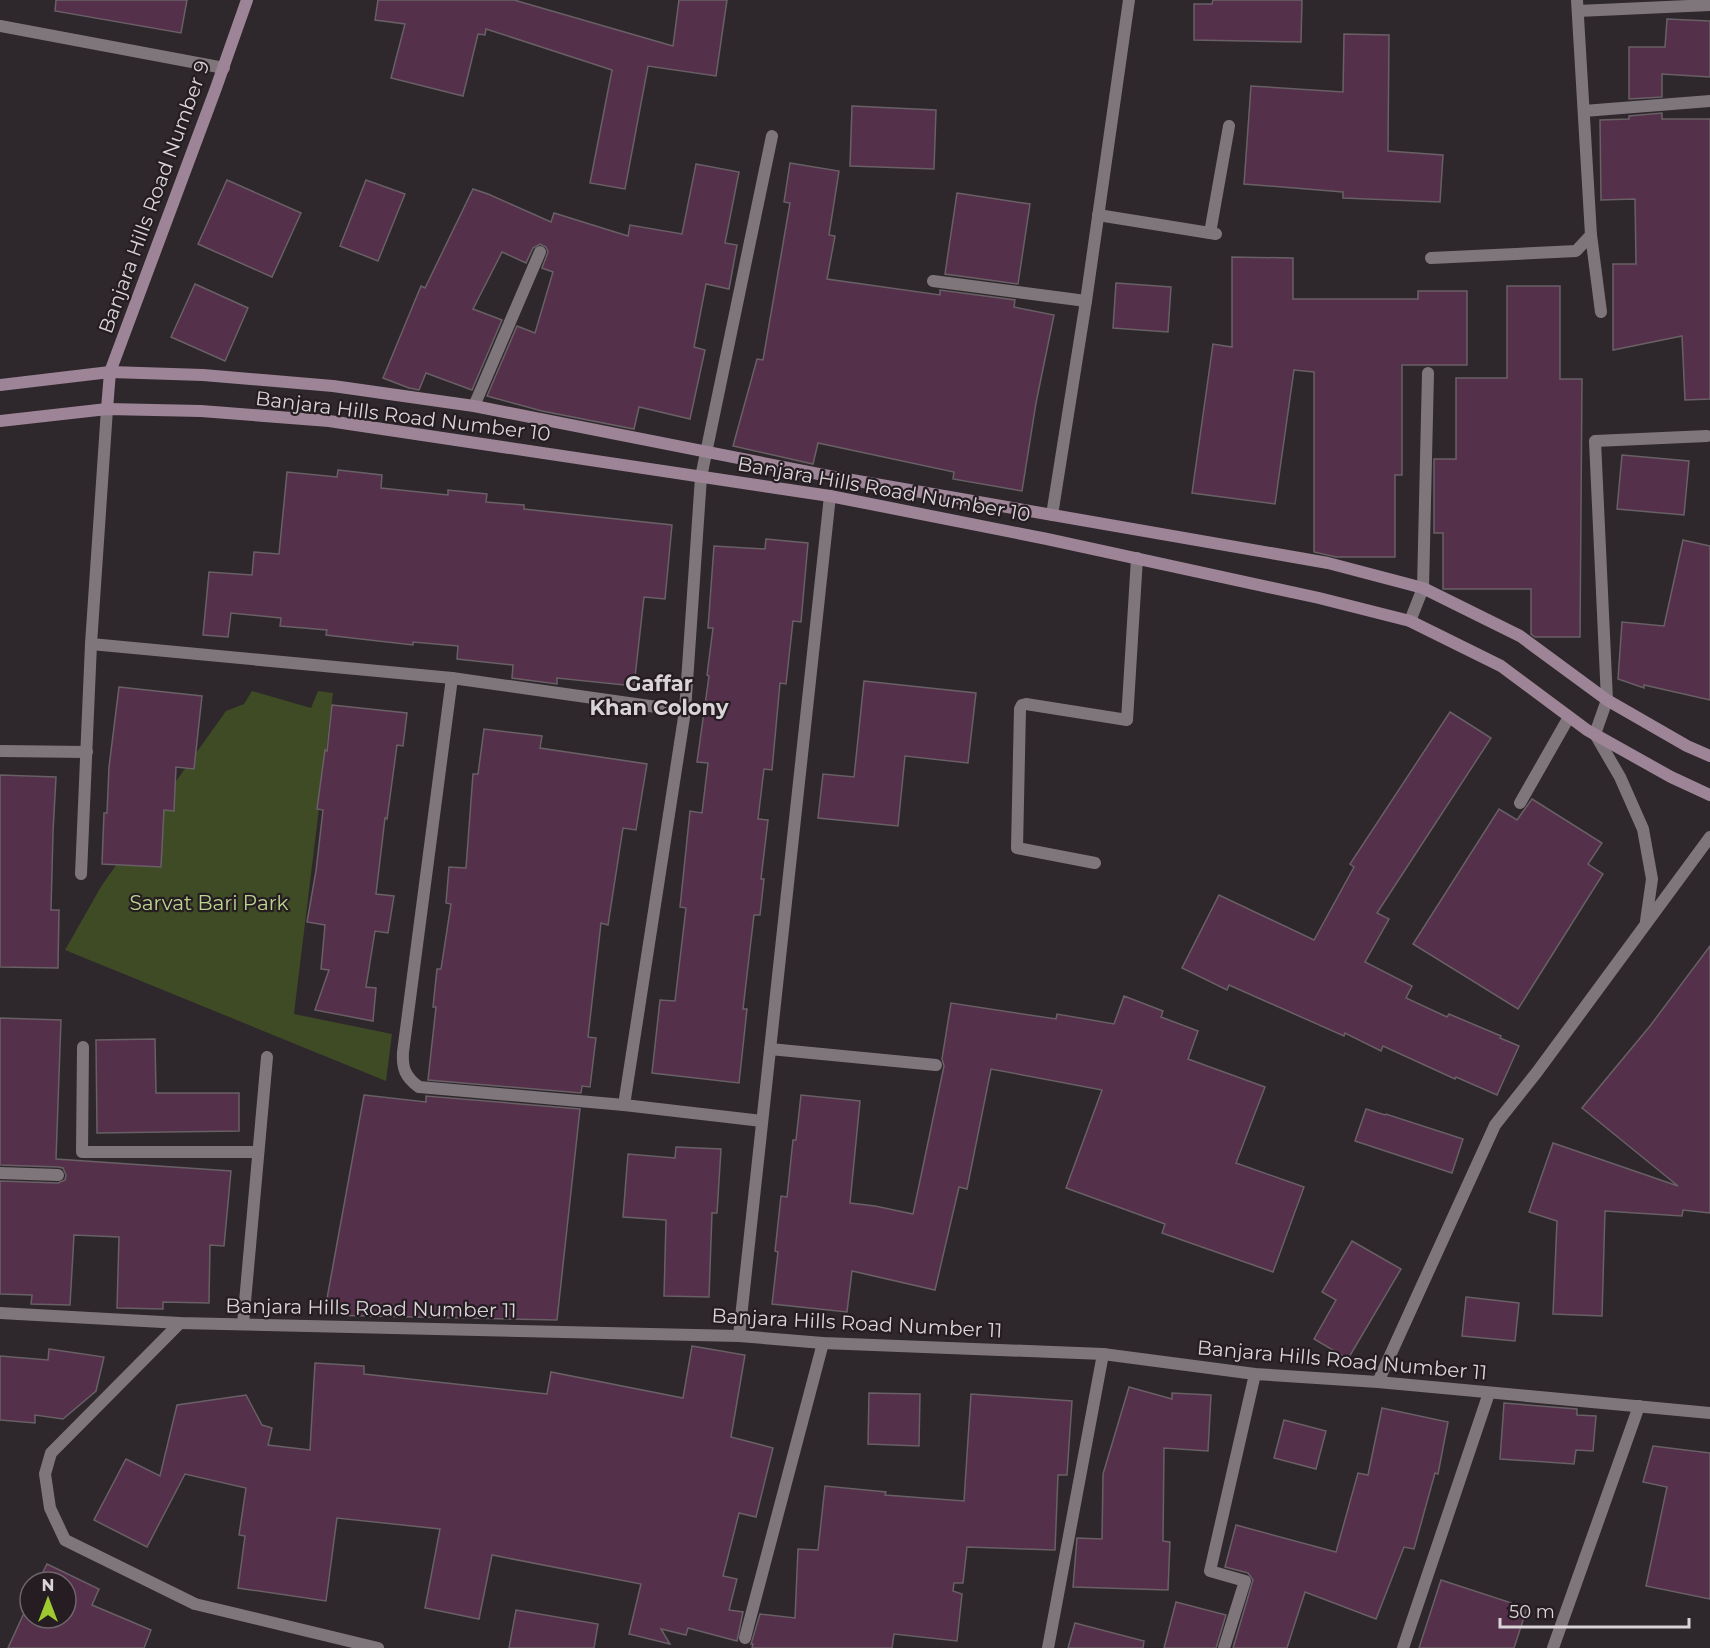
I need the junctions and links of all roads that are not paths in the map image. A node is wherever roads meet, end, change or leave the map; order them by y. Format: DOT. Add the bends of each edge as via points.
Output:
graph roads {
  1 [pos="247,0"];
  2 [pos="1129,0"];
  3 [pos="1578,5"];
  4 [pos="1710,5"];
  5 [pos="0,26"];
  6 [pos="224,68"];
  7 [pos="1710,102"];
  8 [pos="1584,111"];
  9 [pos="1228,126"];
  10 [pos="772,136"];
  11 [pos="1098,215"];
  12 [pos="1591,235"];
  13 [pos="540,252"];
  14 [pos="1431,258"];
  15 [pos="933,281"];
  16 [pos="1086,301"];
  17 [pos="1601,312"];
  18 [pos="110,372"];
  19 [pos="1428,373"];
  20 [pos="0,385"];
  21 [pos="474,406"];
  22 [pos="107,409"];
  23 [pos="0,421"];
  24 [pos="1707,436"];
  25 [pos="705,452"];
  26 [pos="701,477"];
  27 [pos="830,496"];
  28 [pos="1052,515"];
  29 [pos="1137,558"];
  30 [pos="1423,588"];
  31 [pos="1410,621"];
  32 [pos="91,644"];
  33 [pos="452,678"];
  34 [pos="1607,700"];
  35 [pos="685,711"];
  36 [pos="1569,717"];
  37 [pos="1595,734"];
  38 [pos="0,751"];
  39 [pos="87,752"];
  40 [pos="1710,756"];
  41 [pos="1710,795"];
  42 [pos="1520,803"];
  43 [pos="1710,837"];
  44 [pos="1095,863"];
  45 [pos="81,874"];
  46 [pos="1646,923"];
  47 [pos="83,1047"];
  48 [pos="770,1049"];
  49 [pos="267,1057"];
  50 [pos="936,1065"];
  51 [pos="624,1106"];
  52 [pos="762,1121"];
  53 [pos="257,1152"];
  54 [pos="0,1173"];
  55 [pos="57,1175"];
  56 [pos="0,1313"];
  57 [pos="180,1323"];
  58 [pos="243,1324"];
  59 [pos="740,1336"];
  60 [pos="823,1343"];
  61 [pos="1102,1354"];
  62 [pos="1255,1374"];
  63 [pos="1378,1383"];
  64 [pos="1489,1393"];
  65 [pos="1639,1406"];
  66 [pos="1710,1413"];
  67 [pos="745,1638"];
  68 [pos="378,1648"];
  69 [pos="1048,1648"];
  70 [pos="1224,1648"];
  71 [pos="1403,1648"];
  72 [pos="1553,1648"];
  1 -- 6 [label="main road, Banjara Hills Road Number 9"];
  2 -- 11 [label="street"];
  3 -- 4 [label="street"];
  3 -- 8 [label="street"];
  5 -- 6 [label="street"];
  6 -- 18 [label="main road, Banjara Hills Road Number 9"];
  7 -- 8 [label="street"];
  8 -- 12 [label="street"];
  9 -- 11 [label="street" via="1213,233"];
  10 -- 25 [label="street"];
  11 -- 16 [label="street"];
  12 -- 14 [label="street" via="1576,251"];
  12 -- 17 [label="street"];
  13 -- 21 [label="street"];
  15 -- 16 [label="street"];
  16 -- 28 [label="street"];
  18 -- 20 [label="main road, Banjara Hills Road Number 10"];
  18 -- 21 [label="main road, Banjara Hills Road Number 10" via="333,386"];
  18 -- 22 [label="main road, Banjara Hills Road Number 9"];
  19 -- 30 [label="street"];
  21 -- 25 [label="main road, Banjara Hills Road Number 10"];
  22 -- 23 [label="main road, Banjara Hills Road Number 10"];
  22 -- 26 [label="main road, Banjara Hills Road Number 10" via="201,411 329,421"];
  22 -- 32 [label="street"];
  24 -- 34 [label="street" via="1595,441"];
  25 -- 26 [label="street"];
  25 -- 28 [label="main road, Banjara Hills Road Number 10"];
  26 -- 27 [label="main road, Banjara Hills Road Number 10"];
  26 -- 35 [label="street"];
  27 -- 29 [label="main road, Banjara Hills Road Number 10"];
  27 -- 48 [label="street"];
  28 -- 30 [label="main road, Banjara Hills Road Number 10" via="1328,563"];
  29 -- 31 [label="main road, Banjara Hills Road Number 10"];
  29 -- 44 [label="street" via="1127,720 1026,704 1020,709 1017,848"];
  30 -- 31 [label="street"];
  30 -- 34 [label="main road, Banjara Hills Road Number 10" via="1520,636"];
  31 -- 36 [label="main road, Banjara Hills Road Number 10" via="1501,666"];
  32 -- 33 [label="street"];
  32 -- 39 [label="street"];
  33 -- 35 [label="street"];
  33 -- 51 [label="street" via="402,1066 418,1087"];
  34 -- 37 [label="street"];
  34 -- 40 [label="main road, Banjara Hills Road Number 10"];
  35 -- 51 [label="street"];
  36 -- 37 [label="main road, Banjara Hills Road Number 10"];
  36 -- 42 [label="street"];
  37 -- 41 [label="main road, Banjara Hills Road Number 10"];
  37 -- 46 [label="street" via="1620,777 1642,829 1652,879"];
  38 -- 39 [label="street"];
  39 -- 45 [label="street"];
  43 -- 46 [label="street"];
  46 -- 63 [label="street" via="1495,1125"];
  47 -- 53 [label="street" via="82,1152"];
  48 -- 50 [label="street"];
  48 -- 52 [label="street"];
  49 -- 53 [label="street"];
  51 -- 52 [label="street"];
  52 -- 59 [label="street"];
  53 -- 58 [label="street"];
  54 -- 55 [label="street"];
  56 -- 57 [label="street, Banjara Hills Road Number 11"];
  57 -- 58 [label="street, Banjara Hills Road Number 11"];
  57 -- 68 [label="street" via="51,1453 45,1474 50,1508 65,1540 195,1604"];
  58 -- 59 [label="street, Banjara Hills Road Number 11"];
  59 -- 60 [label="street, Banjara Hills Road Number 11"];
  60 -- 61 [label="street, Banjara Hills Road Number 11"];
  60 -- 67 [label="street"];
  61 -- 62 [label="street, Banjara Hills Road Number 11"];
  61 -- 69 [label="street"];
  62 -- 63 [label="street, Banjara Hills Road Number 11"];
  62 -- 70 [label="street" via="1210,1571 1245,1581"];
  63 -- 64 [label="street, Banjara Hills Road Number 11"];
  64 -- 65 [label="street, Banjara Hills Road Number 11"];
  64 -- 71 [label="street"];
  65 -- 66 [label="street, Banjara Hills Road Number 11"];
  65 -- 72 [label="street"];
}
